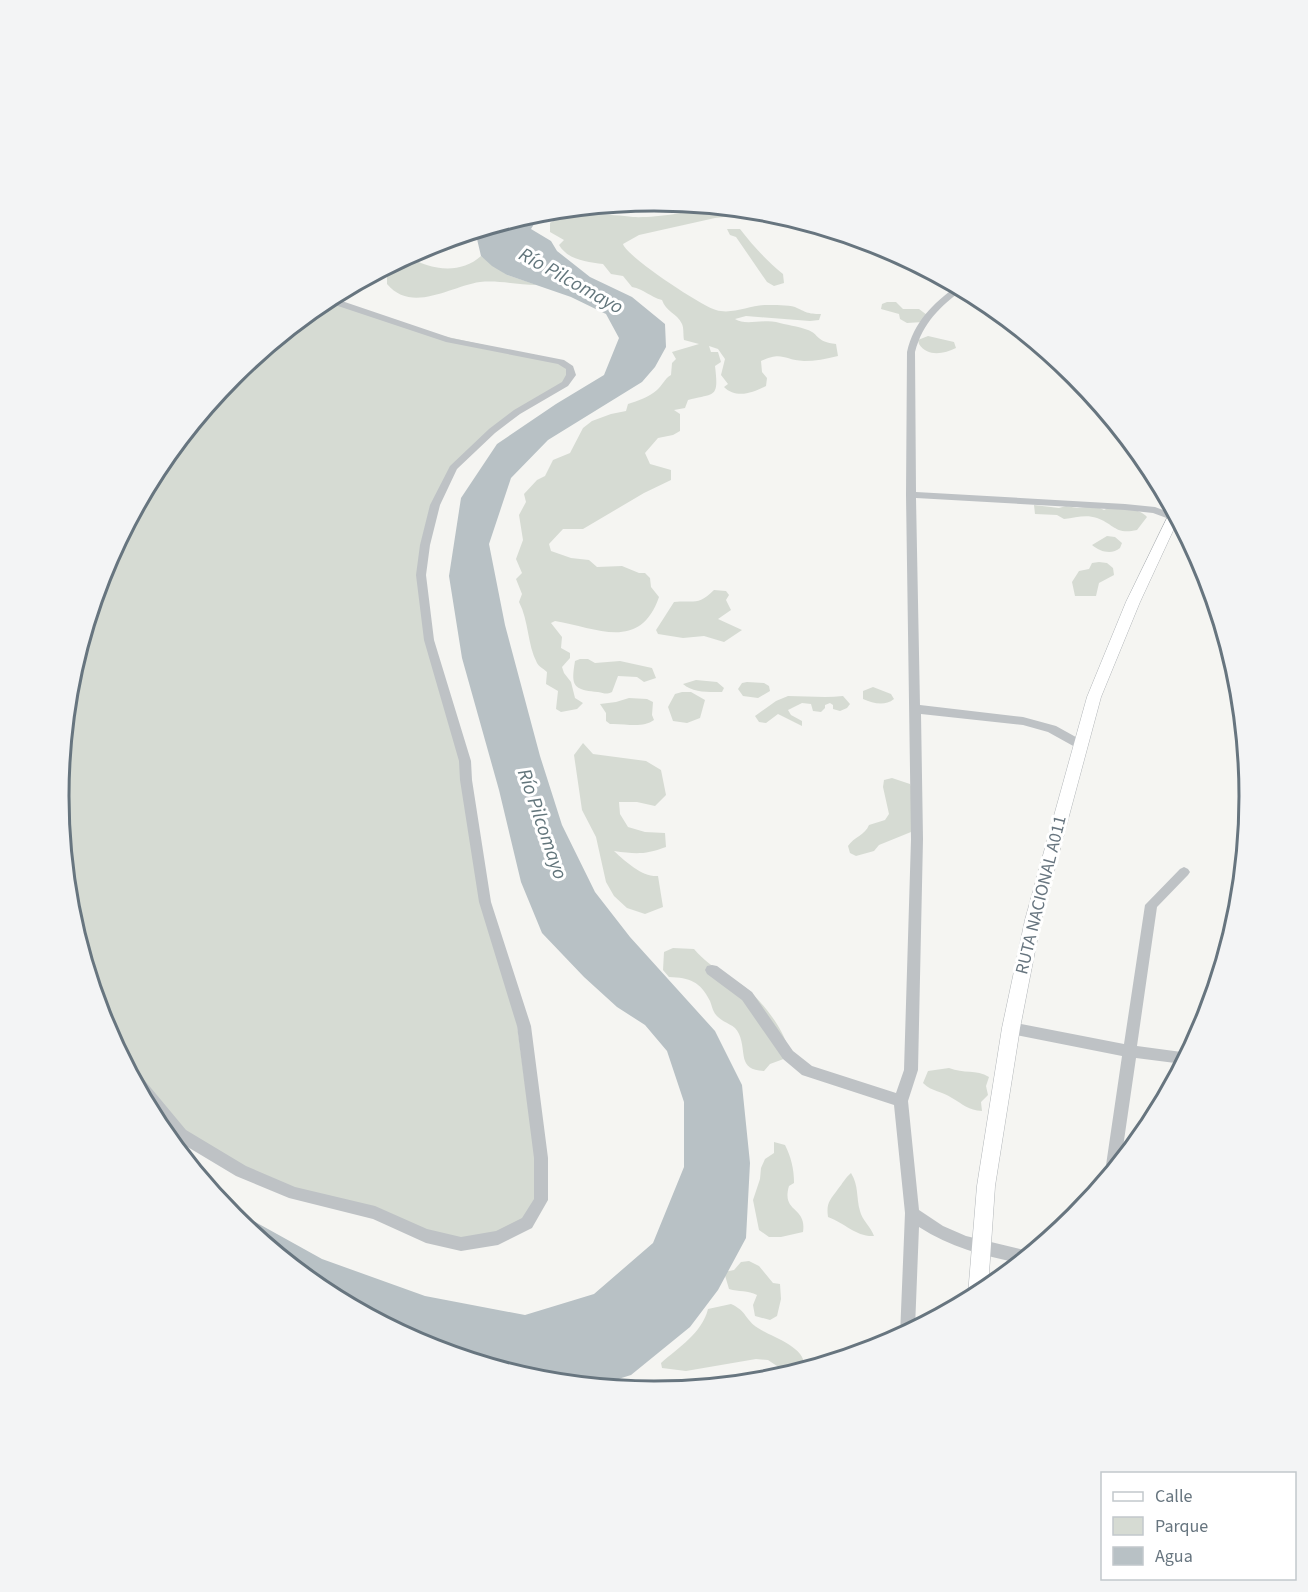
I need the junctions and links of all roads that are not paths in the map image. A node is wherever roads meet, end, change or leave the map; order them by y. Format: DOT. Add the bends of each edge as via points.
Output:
graph roads {
  1 [pos="952,293"];
  2 [pos="339,304"];
  3 [pos="911,495"];
  4 [pos="1166,513"];
  5 [pos="1170,521"];
  6 [pos="916,709"];
  7 [pos="1079,744"];
  8 [pos="1184,872"];
  9 [pos="712,970"];
  10 [pos="1011,1028"];
  11 [pos="1128,1051"];
  12 [pos="1178,1057"];
  13 [pos="902,1101"];
  14 [pos="161,1110"];
  15 [pos="1114,1157"];
  16 [pos="912,1213"];
  17 [pos="980,1248"];
  18 [pos="1016,1255"];
  19 [pos="979,1282"];
  20 [pos="907,1323"];
  1 -- 3 [label="street" via="927,314 914,336"];
  2 -- 14 [label="street" via="449,340 561,362 570,369 565,384 517,412 453,468 435,505 421,575 435,664 465,761 485,902 524,1026 541,1158 541,1200 527,1222 498,1238 461,1244 426,1236 375,1213 294,1192 241,1171 182,1135"];
  3 -- 4 [label="street" via="1125,507"];
  3 -- 6 [label="street"];
  5 -- 7 [label="main road, RUTA NACIONAL A011" via="1094,696"];
  6 -- 7 [label="street" via="1023,721 1052,729"];
  6 -- 13 [label="street" via="911,1070"];
  7 -- 10 [label="main road, RUTA NACIONAL A011" via="1033,920"];
  8 -- 11 [label="street" via="1152,905"];
  9 -- 13 [label="street" via="747,996 788,1055 807,1071"];
  10 -- 11 [label="street"];
  10 -- 17 [label="main road, RUTA NACIONAL A011"];
  11 -- 12 [label="street"];
  11 -- 15 [label="street"];
  13 -- 16 [label="street"];
  16 -- 17 [label="street" via="928,1228"];
  16 -- 20 [label="street"];
  17 -- 18 [label="street"];
  17 -- 19 [label="main road, RUTA NACIONAL A011"];
}
